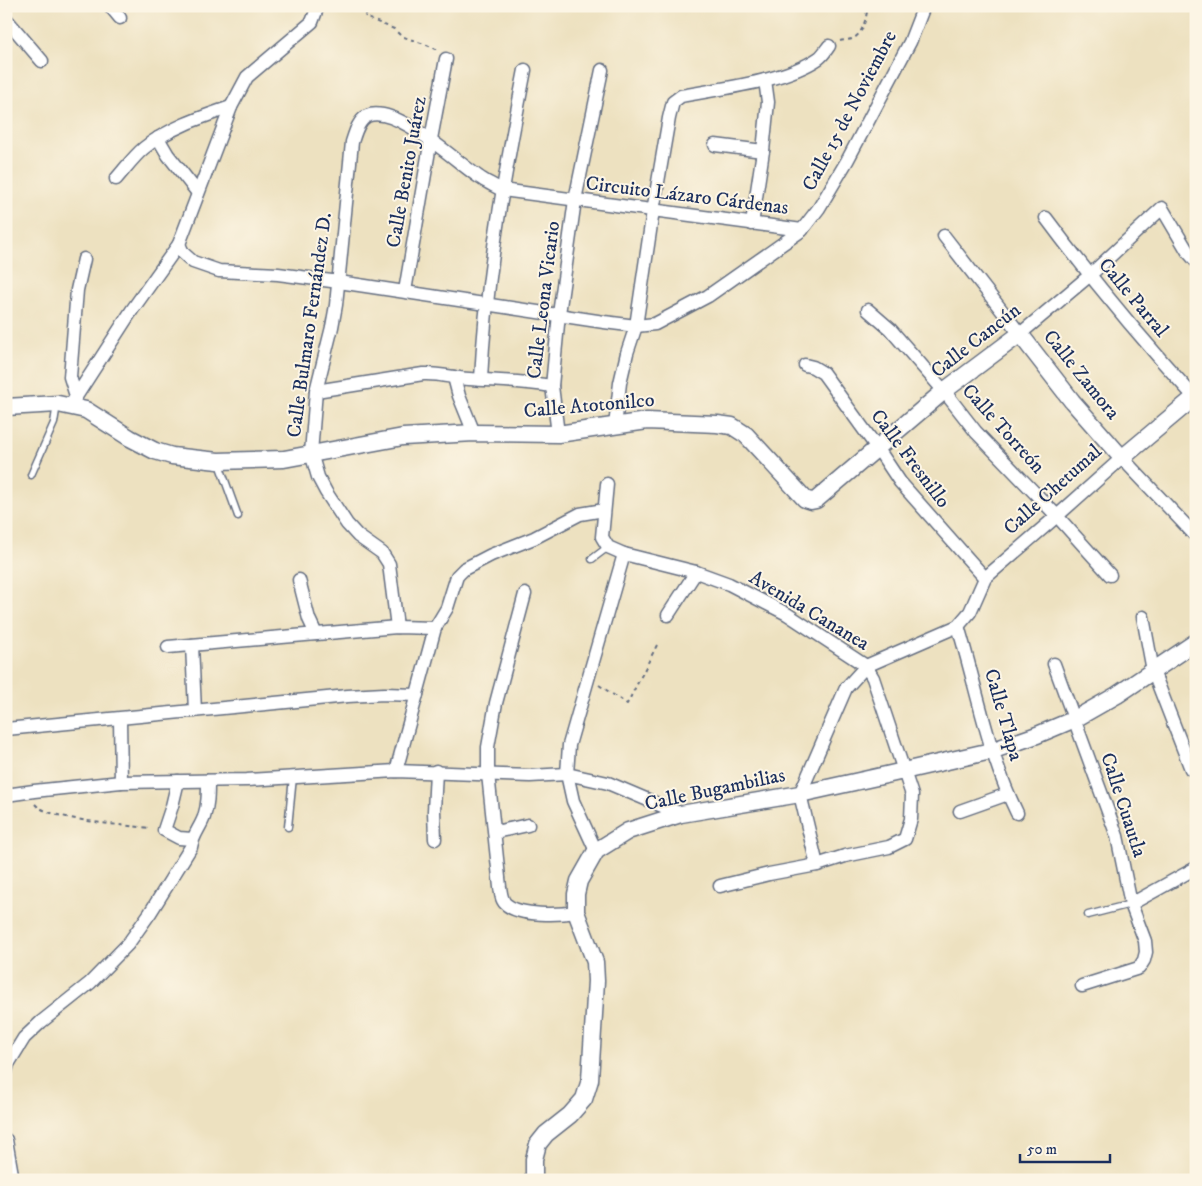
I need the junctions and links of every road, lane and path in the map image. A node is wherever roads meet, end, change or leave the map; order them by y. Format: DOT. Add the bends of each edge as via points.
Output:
graph roads {
  1 [pos="110,6"];
  2 [pos="318,6"];
  3 [pos="370,6"];
  4 [pos="868,6"];
  5 [pos="924,6"];
  6 [pos="6,18"];
  7 [pos="120,18"];
  8 [pos="829,46"];
  9 [pos="446,59"];
  10 [pos="42,61"];
  11 [pos="525,70"];
  12 [pos="602,70"];
  13 [pos="765,80"];
  14 [pos="231,107"];
  15 [pos="366,116"];
  16 [pos="158,138"];
  17 [pos="431,139"];
  18 [pos="715,145"];
  19 [pos="763,151"];
  20 [pos="116,179"];
  21 [pos="502,190"];
  22 [pos="198,193"];
  23 [pos="574,200"];
  24 [pos="653,211"];
  25 [pos="1046,218"];
  26 [pos="752,224"];
  27 [pos="802,230"];
  28 [pos="944,236"];
  29 [pos="179,244"];
  30 [pos="84,259"];
  31 [pos="1196,261"];
  32 [pos="1089,276"];
  33 [pos="339,282"];
  34 [pos="404,291"];
  35 [pos="487,305"];
  36 [pos="868,310"];
  37 [pos="559,314"];
  38 [pos="636,326"];
  39 [pos="1020,334"];
  40 [pos="806,365"];
  41 [pos="454,377"];
  42 [pos="481,379"];
  43 [pos="552,386"];
  44 [pos="316,391"];
  45 [pos="944,391"];
  46 [pos="1195,397"];
  47 [pos="68,402"];
  48 [pos="6,406"];
  49 [pos="615,426"];
  50 [pos="474,433"];
  51 [pos="558,434"];
  52 [pos="878,449"];
  53 [pos="311,454"];
  54 [pos="1122,458"];
  55 [pos="218,461"];
  56 [pos="31,475"];
  57 [pos="607,484"];
  58 [pos="811,501"];
  59 [pos="604,510"];
  60 [pos="238,516"];
  61 [pos="1057,516"];
  62 [pos="1194,534"];
  63 [pos="608,547"];
  64 [pos="624,554"];
  65 [pos="592,559"];
  66 [pos="696,572"];
  67 [pos="1110,575"];
  68 [pos="985,578"];
  69 [pos="299,580"];
  70 [pos="525,594"];
  71 [pos="668,615"];
  72 [pos="1143,617"];
  73 [pos="958,626"];
  74 [pos="397,627"];
  75 [pos="435,628"];
  76 [pos="316,634"];
  77 [pos="1196,642"];
  78 [pos="192,645"];
  79 [pos="657,645"];
  80 [pos="168,647"];
  81 [pos="1054,664"];
  82 [pos="866,666"];
  83 [pos="1153,671"];
  84 [pos="588,678"];
  85 [pos="416,695"];
  86 [pos="195,711"];
  87 [pos="120,719"];
  88 [pos="1074,719"];
  89 [pos="6,729"];
  90 [pos="991,751"];
  91 [pos="1194,768"];
  92 [pos="905,770"];
  93 [pos="396,771"];
  94 [pos="436,771"];
  95 [pos="488,774"];
  96 [pos="567,774"];
  97 [pos="293,777"];
  98 [pos="178,781"];
  99 [pos="208,781"];
  100 [pos="121,782"];
  101 [pos="34,791"];
  102 [pos="800,794"];
  103 [pos="1008,794"];
  104 [pos="6,795"];
  105 [pos="960,810"];
  106 [pos="1017,813"];
  107 [pos="681,814"];
  108 [pos="528,825"];
  109 [pos="288,827"];
  110 [pos="164,830"];
  111 [pos="495,832"];
  112 [pos="192,839"];
  113 [pos="435,839"];
  114 [pos="596,851"];
  115 [pos="817,865"];
  116 [pos="1196,868"];
  117 [pos="720,886"];
  118 [pos="1131,904"];
  119 [pos="576,912"];
  120 [pos="1088,915"];
  121 [pos="1082,986"];
  122 [pos="7,1067"];
  123 [pos="6,1140"];
  124 [pos="13,1180"];
  125 [pos="534,1180"];
  1 -- 7 [label="street"];
  2 -- 14 [label="street" via="312,22 247,77"];
  3 -- 9 [label="path" via="365,17 394,29 401,36 428,45"];
  4 -- 8 [label="path" via="859,34"];
  5 -- 27 [label="street, Calle 15 de Noviembre" via="910,42 847,161"];
  6 -- 10 [label="street"];
  8 -- 13 [label="street" via="819,57"];
  9 -- 17 [label="street, Calle Benito Juárez"];
  11 -- 21 [label="street"];
  12 -- 23 [label="street, Calle Leona Vicario"];
  13 -- 19 [label="street" via="768,102"];
  13 -- 24 [label="street" via="681,96 673,102"];
  14 -- 16 [label="street"];
  14 -- 22 [label="street"];
  15 -- 17 [label="street, Circuito Lázaro Cárdenas" via="376,114 395,119"];
  15 -- 33 [label="street, Calle Bulmaro Fernández D." via="352,142"];
  16 -- 20 [label="street" via="142,149"];
  16 -- 22 [label="street"];
  17 -- 21 [label="street, Circuito Lázaro Cárdenas" via="481,178"];
  17 -- 34 [label="street, Calle Benito Juárez"];
  18 -- 19 [label="street"];
  19 -- 26 [label="street"];
  21 -- 23 [label="street, Circuito Lázaro Cárdenas"];
  21 -- 35 [label="street"];
  22 -- 29 [label="street"];
  23 -- 24 [label="street, Circuito Lázaro Cárdenas"];
  23 -- 37 [label="street, Calle Leona Vicario"];
  24 -- 26 [label="street, Circuito Lázaro Cárdenas"];
  24 -- 38 [label="street"];
  25 -- 32 [label="street, Calle Parral"];
  26 -- 27 [label="street, Circuito Lázaro Cárdenas"];
  27 -- 38 [label="street, Circuito Lázaro Cárdenas" via="708,296 655,324"];
  28 -- 39 [label="street, Calle Zamora"];
  29 -- 33 [label="street, Circuito Lázaro Cárdenas" via="182,253 193,262 219,271"];
  29 -- 47 [label="street"];
  30 -- 47 [label="street" via="77,290"];
  31 -- 32 [label="street, Calle Cancún" via="1162,208"];
  32 -- 39 [label="street, Calle Cancún"];
  32 -- 46 [label="street, Calle Parral"];
  33 -- 34 [label="street, Circuito Lázaro Cárdenas"];
  33 -- 44 [label="street, Calle Bulmaro Fernández D."];
  34 -- 35 [label="street, Circuito Lázaro Cárdenas"];
  35 -- 37 [label="street, Circuito Lázaro Cárdenas"];
  35 -- 42 [label="street"];
  36 -- 45 [label="street, Calle Torreón" via="890,329"];
  37 -- 38 [label="street, Circuito Lázaro Cárdenas"];
  37 -- 43 [label="street, Calle Leona Vicario"];
  38 -- 49 [label="street" via="620,383"];
  39 -- 45 [label="street, Calle Cancún"];
  39 -- 54 [label="street, Calle Zamora"];
  40 -- 52 [label="street, Calle Fresnillo" via="822,373"];
  41 -- 42 [label="street"];
  41 -- 44 [label="street" via="423,374"];
  41 -- 50 [label="street"];
  42 -- 43 [label="street"];
  43 -- 51 [label="street, Calle Leona Vicario"];
  44 -- 53 [label="street, Calle Bulmaro Fernández D."];
  45 -- 52 [label="street, Calle Cancún"];
  45 -- 61 [label="street, Calle Torreón" via="976,432"];
  46 -- 54 [label="street, Calle Chetumal"];
  47 -- 48 [label="street"];
  47 -- 55 [label="street, Calle Atotonilco" via="155,451"];
  47 -- 56 [label="lane" via="54,423"];
  49 -- 51 [label="street, Calle Atotonilco"];
  49 -- 58 [label="street, Calle Atotonilco" via="647,421 732,426 746,435 805,499"];
  50 -- 51 [label="street, Calle Atotonilco"];
  50 -- 53 [label="street, Calle Atotonilco" via="402,437"];
  52 -- 58 [label="street, Calle Cancún"];
  52 -- 68 [label="street, Calle Fresnillo" via="900,482"];
  53 -- 55 [label="street, Calle Atotonilco" via="284,460"];
  53 -- 74 [label="street" via="318,477 347,524 382,553 389,564"];
  54 -- 61 [label="street, Calle Chetumal"];
  54 -- 62 [label="street, Calle Zamora"];
  55 -- 60 [label="lane"];
  57 -- 59 [label="street"];
  59 -- 63 [label="street" via="602,537"];
  59 -- 75 [label="street" via="580,514 464,569 457,576 447,608"];
  61 -- 67 [label="street, Calle Torreón"];
  61 -- 68 [label="street, Calle Chetumal"];
  63 -- 64 [label="street, Avenida Cananea"];
  63 -- 65 [label="lane"];
  64 -- 66 [label="street, Avenida Cananea"];
  64 -- 84 [label="street"];
  66 -- 71 [label="street"];
  66 -- 82 [label="street, Avenida Cananea" via="729,584 786,614"];
  68 -- 73 [label="street" via="970,612"];
  69 -- 76 [label="street"];
  70 -- 95 [label="street" via="496,703 488,747"];
  72 -- 83 [label="street"];
  73 -- 82 [label="street"];
  73 -- 90 [label="street, Calle Tlapa"];
  74 -- 75 [label="street"];
  74 -- 76 [label="street"];
  75 -- 85 [label="street"];
  76 -- 78 [label="street"];
  77 -- 83 [label="street, Calle Bugambilias"];
  78 -- 80 [label="street"];
  78 -- 86 [label="street"];
  79 -- 84 [label="path" via="627,704"];
  81 -- 88 [label="street, Calle Cuautla"];
  82 -- 92 [label="street, Avenida Cananea"];
  82 -- 102 [label="street" via="846,688"];
  83 -- 88 [label="street, Calle Bugambilias"];
  83 -- 91 [label="street"];
  84 -- 96 [label="street" via="569,745"];
  85 -- 86 [label="street" via="348,696"];
  85 -- 93 [label="street"];
  86 -- 87 [label="street"];
  87 -- 89 [label="street"];
  87 -- 100 [label="street"];
  88 -- 90 [label="street, Calle Bugambilias"];
  88 -- 118 [label="street, Calle Cuautla" via="1117,836"];
  90 -- 92 [label="street, Calle Bugambilias"];
  90 -- 103 [label="street, Calle Tlapa"];
  92 -- 102 [label="street, Calle Bugambilias"];
  92 -- 115 [label="street, Avenida Cananea" via="912,795 911,819 905,839 889,847"];
  93 -- 94 [label="street"];
  93 -- 97 [label="street"];
  94 -- 95 [label="street"];
  94 -- 113 [label="street"];
  95 -- 96 [label="street"];
  95 -- 111 [label="street"];
  96 -- 107 [label="street" via="608,783"];
  96 -- 114 [label="street" via="573,801"];
  97 -- 99 [label="street"];
  97 -- 109 [label="lane"];
  98 -- 99 [label="street"];
  98 -- 100 [label="street"];
  98 -- 110 [label="street"];
  99 -- 112 [label="street" via="208,804"];
  100 -- 101 [label="street"];
  101 -- 104 [label="street"];
  101 -- 110 [label="path" via="34,803 50,813"];
  102 -- 107 [label="street, Calle Bugambilias"];
  102 -- 115 [label="street"];
  103 -- 105 [label="street"];
  103 -- 106 [label="street, Calle Tlapa"];
  107 -- 114 [label="street, Calle Bugambilias" via="628,831"];
  108 -- 111 [label="street"];
  110 -- 112 [label="street" via="179,838"];
  111 -- 119 [label="street" via="502,900 508,906 528,913 558,915"];
  112 -- 122 [label="street" via="186,856 128,944 90,983 24,1038"];
  114 -- 119 [label="street, Calle Bugambilias" via="580,880"];
  115 -- 117 [label="street"];
  116 -- 118 [label="street"];
  118 -- 120 [label="lane"];
  118 -- 121 [label="street, Calle Cuautla" via="1145,941 1144,960 1139,968"];
  119 -- 125 [label="street, Calle Bugambilias" via="595,962 590,1080 584,1099 538,1144"];
  123 -- 124 [label="street"];
}
